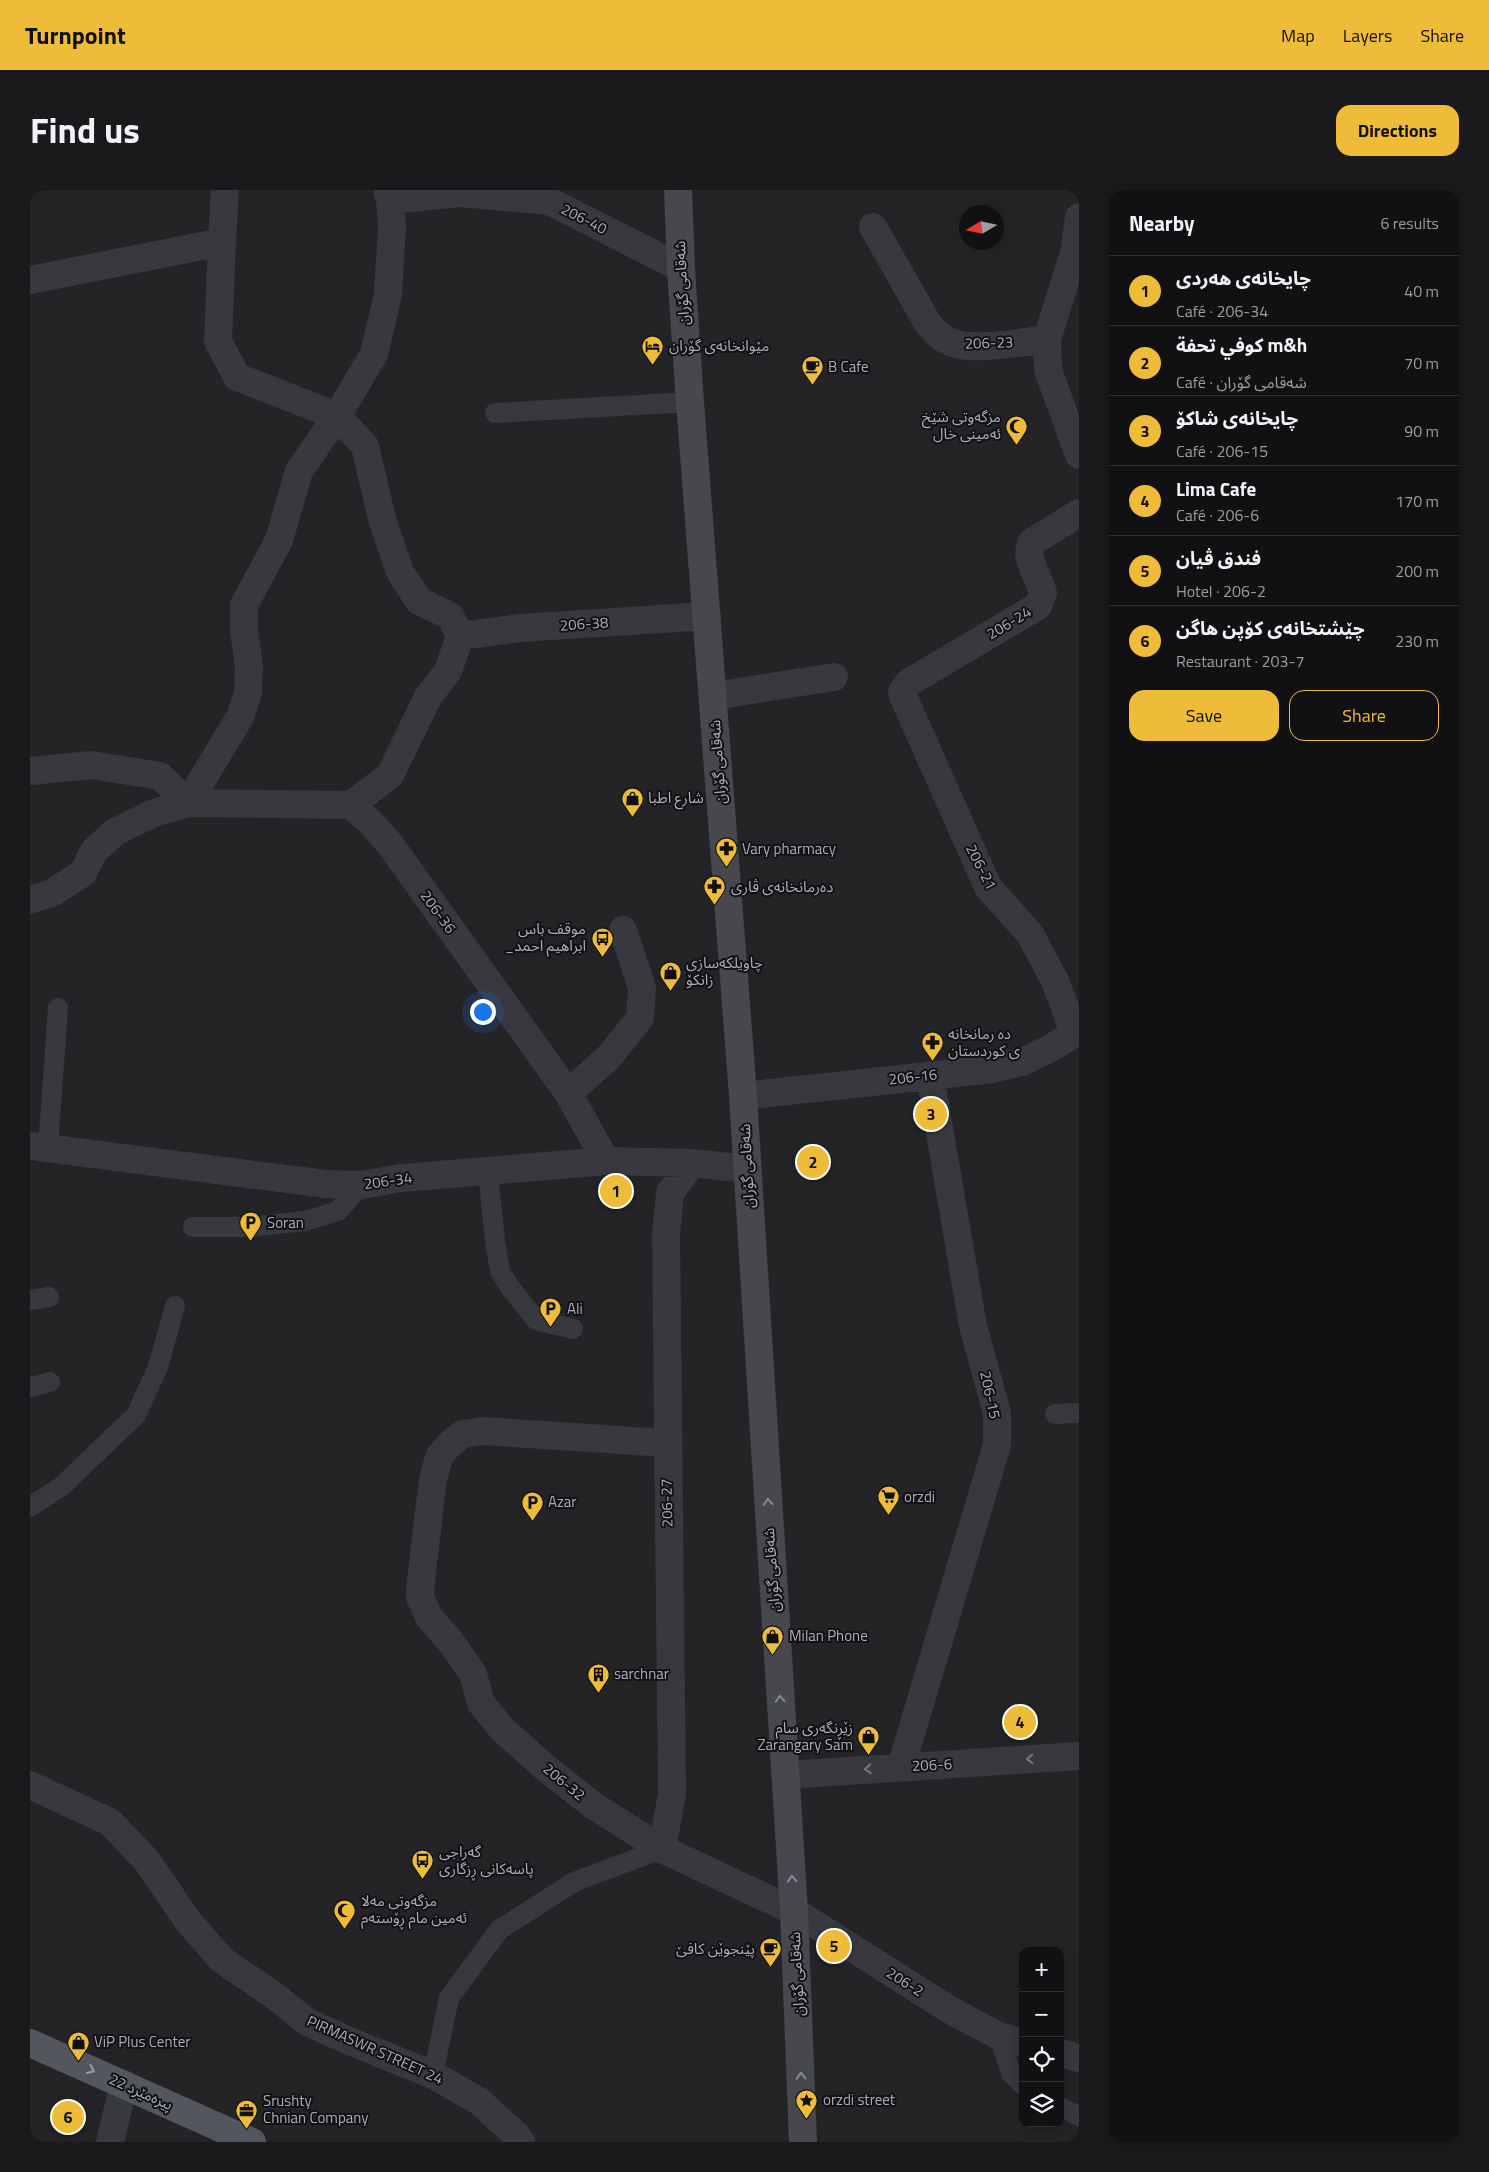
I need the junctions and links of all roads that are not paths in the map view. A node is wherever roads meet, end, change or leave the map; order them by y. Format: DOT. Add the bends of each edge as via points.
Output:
graph roads {
  1 [pos="225,190"];
  2 [pos="678,190"];
  3 [pos="388,195"];
  4 [pos="1079,217"];
  5 [pos="873,227"];
  6 [pos="222,242"];
  7 [pos="681,268"];
  8 [pos="30,280"];
  9 [pos="1047,339"];
  10 [pos="690,402"];
  11 [pos="495,413"];
  12 [pos="337,416"];
  13 [pos="1079,455"];
  14 [pos="1079,513"];
  15 [pos="707,616"];
  16 [pos="460,636"];
  17 [pos="834,677"];
  18 [pos="902,692"];
  19 [pos="713,696"];
  20 [pos="30,772"];
  21 [pos="188,803"];
  22 [pos="351,805"];
  23 [pos="41,896"];
  24 [pos="623,930"];
  25 [pos="58,1008"];
  26 [pos="1077,1032"];
  27 [pos="930,1075"];
  28 [pos="568,1093"];
  29 [pos="743,1096"];
  30 [pos="39,1146"];
  31 [pos="606,1161"];
  32 [pos="692,1163"];
  33 [pos="747,1169"];
  34 [pos="488,1172"];
  35 [pos="361,1185"];
  36 [pos="193,1227"];
  37 [pos="175,1306"];
  38 [pos="573,1330"];
  39 [pos="50,1382"];
  40 [pos="30,1387"];
  41 [pos="1079,1413"];
  42 [pos="1055,1414"];
  43 [pos="666,1443"];
  44 [pos="30,1507"];
  45 [pos="1079,1756"];
  46 [pos="901,1767"];
  47 [pos="785,1776"];
  48 [pos="30,1785"];
  49 [pos="662,1849"];
  50 [pos="794,1911"];
  51 [pos="1011,2039"];
  52 [pos="30,2043"];
  53 [pos="1064,2054"];
  54 [pos="1079,2058"];
  55 [pos="433,2075"];
  56 [pos="1021,2082"];
  57 [pos="124,2084"];
  58 [pos="1064,2109"];
  59 [pos="1079,2116"];
  60 [pos="110,2142"];
  61 [pos="252,2142"];
  62 [pos="521,2142"];
  63 [pos="803,2142"];
  1 -- 6 [label="street"];
  2 -- 7 [label="main road, شەقامی گۆران"];
  3 -- 7 [label="street, 206-40" via="460,193 549,201"];
  3 -- 12 [label="street" via="392,227 388,295 374,354"];
  4 -- 9 [label="street" via="1075,250"];
  5 -- 9 [label="street, 206-23" via="937,334 965,346"];
  6 -- 8 [label="street"];
  6 -- 12 [label="street" via="218,341 238,377"];
  7 -- 10 [label="main road, شەقامی گۆران"];
  9 -- 13 [label="street" via="1048,370"];
  10 -- 11 [label="lane"];
  10 -- 15 [label="main road, شەقامی گۆران"];
  12 -- 16 [label="street" via="365,446 382,519 400,572 419,601 450,616"];
  12 -- 21 [label="street" via="299,471 280,540 244,605 248,693 240,717"];
  14 -- 18 [label="street, 206-24" via="1032,542 1028,548 1043,593 1038,606 908,683"];
  15 -- 16 [label="street, 206-38" via="520,628"];
  15 -- 19 [label="main road, شەقامی گۆران"];
  16 -- 22 [label="street" via="448,671 428,697 390,775"];
  17 -- 19 [label="street"];
  18 -- 26 [label="street, 206-21" via="988,887 1030,934"];
  19 -- 29 [label="main road, شەقامی گۆران"];
  20 -- 21 [label="street" via="91,766 160,776"];
  21 -- 22 [label="street"];
  21 -- 23 [label="street" via="115,832 94,851 83,873"];
  22 -- 28 [label="street, 206-36" via="388,843"];
  24 -- 28 [label="street" via="642,988 640,1018 608,1058"];
  25 -- 30 [label="lane"];
  26 -- 27 [label="street, 206-16" via="1022,1062 994,1069"];
  27 -- 29 [label="street, 206-16"];
  27 -- 46 [label="street, 206-15" via="974,1326 997,1413 997,1445"];
  28 -- 31 [label="street, 206-36"];
  29 -- 33 [label="main road, شەقامی گۆران"];
  30 -- 35 [label="street, 206-34" via="326,1184"];
  31 -- 32 [label="street, 206-34"];
  31 -- 34 [label="street, 206-34"];
  32 -- 33 [label="street, 206-34"];
  32 -- 43 [label="street, 206-27" via="670,1193 666,1233"];
  47 -- 33 [label="main road, شەقامی گۆران, one-way"];
  34 -- 35 [label="street, 206-34" via="401,1178"];
  34 -- 38 [label="lane" via="500,1270 536,1320"];
  35 -- 36 [label="lane" via="338,1210 305,1221 249,1227"];
  37 -- 44 [label="lane" via="158,1367 136,1415 62,1486"];
  39 -- 40 [label="lane"];
  41 -- 42 [label="lane"];
  43 -- 49 [label="street, 206-27" via="672,1794"];
  43 -- 49 [label="street, 206-32" via="482,1431 462,1434 439,1457 433,1480 420,1597 429,1617 472,1674 481,1703 502,1729 594,1806"];
  45 -- 46 [label="street, 206-6, one-way"];
  46 -- 47 [label="street, 206-6, one-way"];
  50 -- 47 [label="main road, شەقامی گۆران, one-way"];
  48 -- 55 [label="street, PIRMASWR STREET 24" via="110,1822 147,1861 188,1921 222,1960 307,2022"];
  49 -- 50 [label="street, 206-32"];
  49 -- 55 [label="lane" via="574,1882 499,1930 449,1998"];
  50 -- 51 [label="street, 206-2" via="950,2010"];
  63 -- 50 [label="main road, شەقامی گۆران, one-way"];
  51 -- 56 [label="lane" via="1011,2073"];
  52 -- 57 [label="main road, 22 پیرەمێرد, one-way"];
  53 -- 54 [label="street"];
  55 -- 62 [label="street, PIRMASWR STREET 24" via="479,2101"];
  57 -- 60 [label="street"];
  57 -- 61 [label="main road, 22 پیرەمێرد"];
  58 -- 59 [label="lane"];
}
